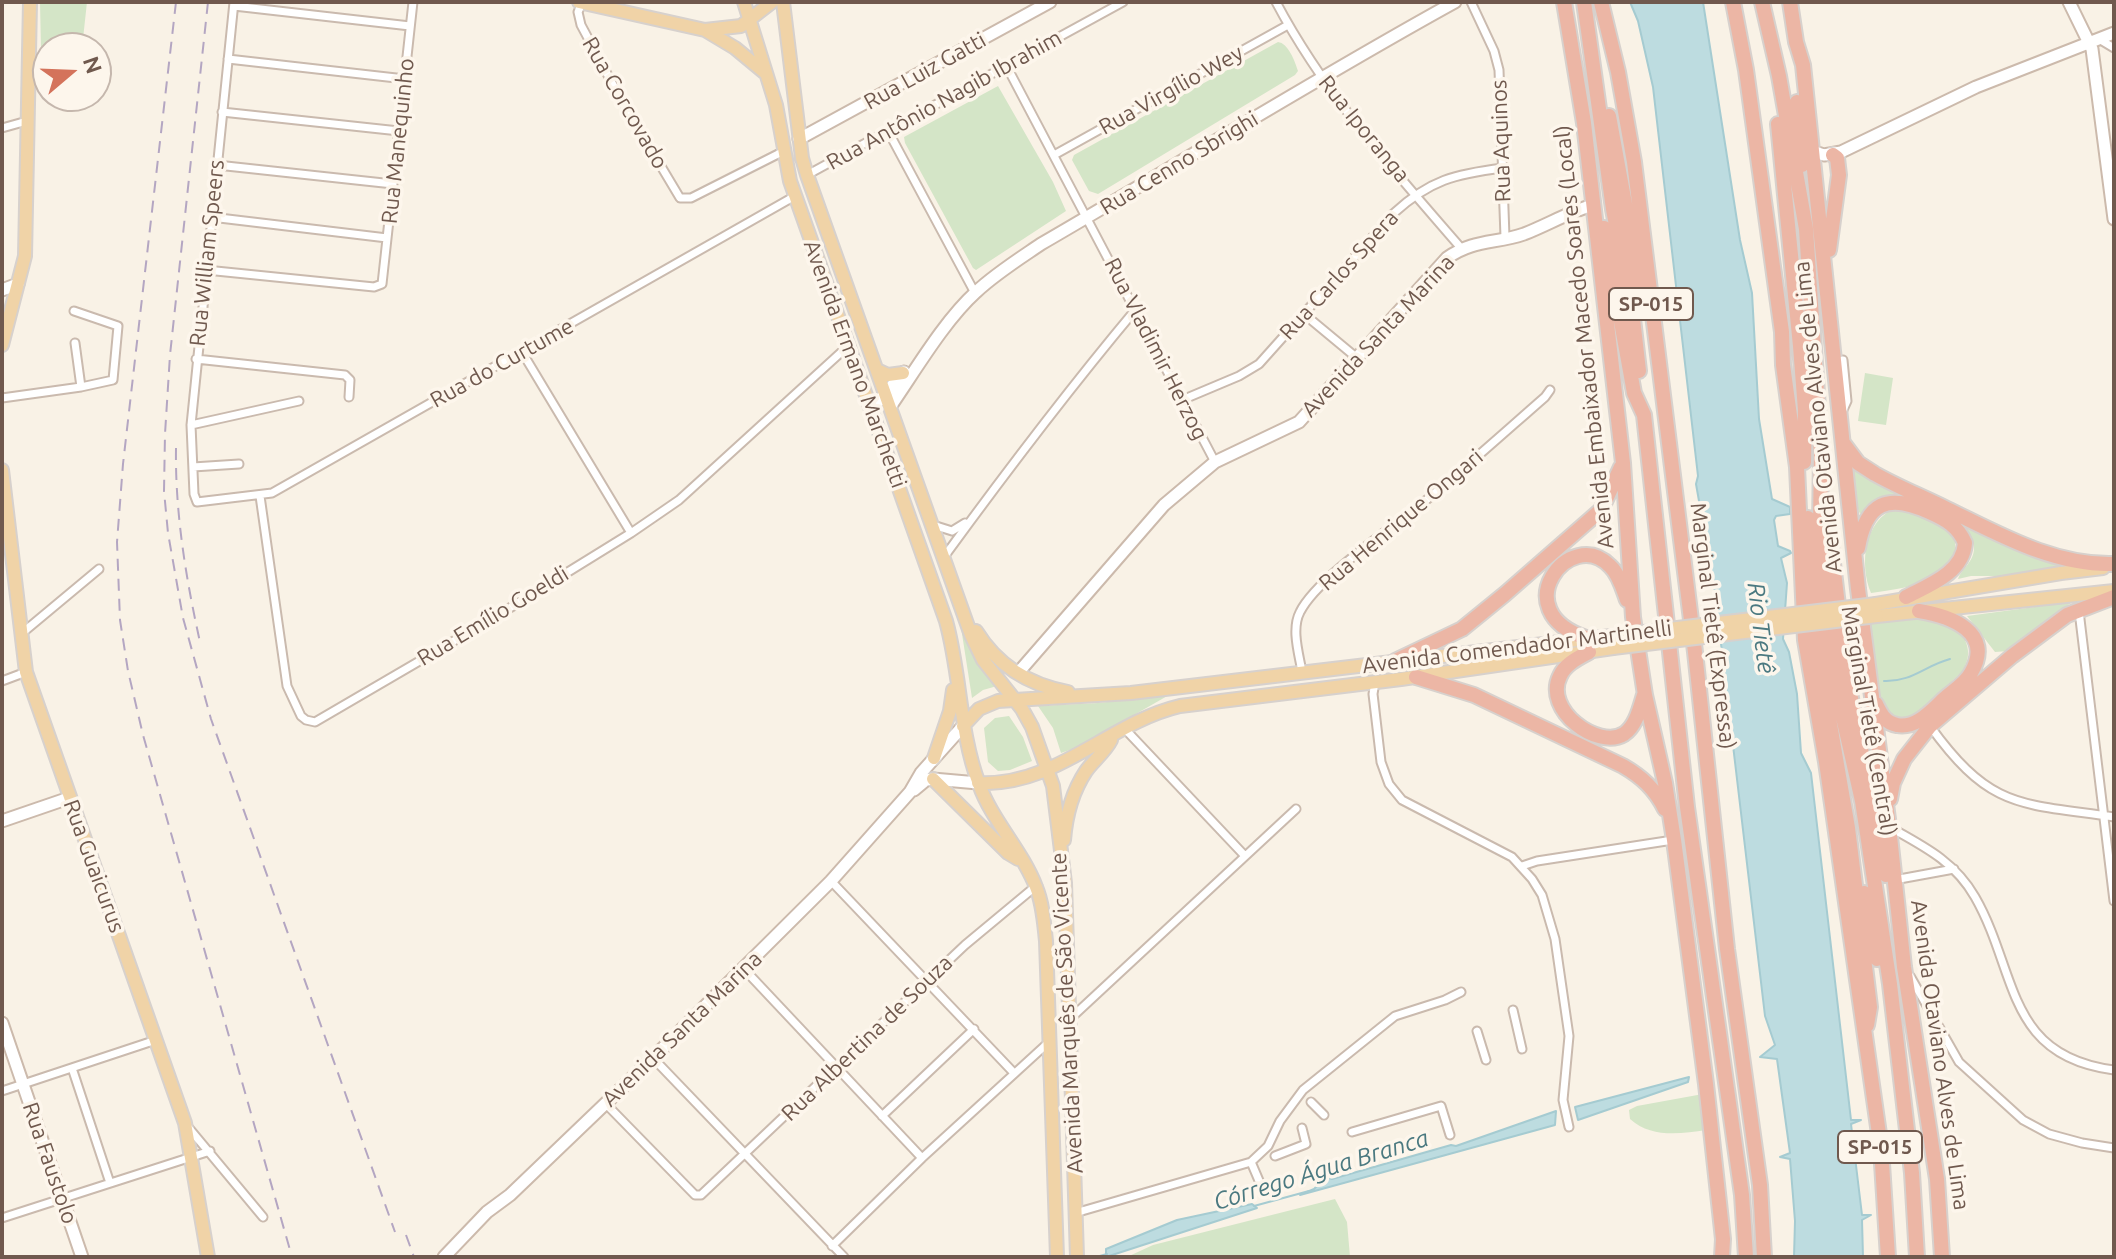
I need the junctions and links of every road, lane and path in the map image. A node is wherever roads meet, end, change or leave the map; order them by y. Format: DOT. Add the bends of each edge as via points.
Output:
graph roads {
  1 [pos="30,2"];
  2 [pos="413,2"];
  3 [pos="580,2"];
  4 [pos="744,2"];
  5 [pos="772,2"];
  6 [pos="783,2"];
  7 [pos="1050,2"];
  8 [pos="1123,2"];
  9 [pos="1276,2"];
  10 [pos="1455,2"];
  11 [pos="1471,2"];
  12 [pos="1564,2"];
  13 [pos="1584,2"];
  14 [pos="1601,2"];
  15 [pos="1733,2"];
  16 [pos="1790,2"];
  17 [pos="2069,2"];
  18 [pos="234,4"];
  19 [pos="1763,7"];
  20 [pos="749,22"];
  21 [pos="1288,25"];
  22 [pos="410,26"];
  23 [pos="705,30"];
  24 [pos="2114,33"];
  25 [pos="2095,41"];
  26 [pos="1796,42"];
  27 [pos="2114,48"];
  28 [pos="1592,51"];
  29 [pos="228,59"];
  30 [pos="1007,67"];
  31 [pos="766,75"];
  32 [pos="1322,77"];
  33 [pos="405,79"];
  34 [pos="222,112"];
  35 [pos="27,121"];
  36 [pos="2,128"];
  37 [pos="399,131"];
  38 [pos="888,131"];
  39 [pos="799,139"];
  40 [pos="784,151"];
  41 [pos="1812,151"];
  42 [pos="1054,155"];
  43 [pos="1833,155"];
  44 [pos="217,165"];
  45 [pos="1503,168"];
  46 [pos="807,175"];
  47 [pos="393,184"];
  48 [pos="1416,193"];
  49 [pos="795,196"];
  50 [pos="1593,204"];
  51 [pos="211,217"];
  52 [pos="1087,217"];
  53 [pos="2114,219"];
  54 [pos="1806,229"];
  55 [pos="1505,237"];
  56 [pos="387,238"];
  57 [pos="1461,248"];
  58 [pos="1826,267"];
  59 [pos="206,270"];
  60 [pos="18,284"];
  61 [pos="2,290"];
  62 [pos="975,293"];
  63 [pos="1136,309"];
  64 [pos="74,311"];
  65 [pos="1304,314"];
  66 [pos="1654,332"];
  67 [pos="1782,332"];
  68 [pos="75,343"];
  69 [pos="2,345"];
  70 [pos="848,346"];
  71 [pos="522,352"];
  72 [pos="926,354"];
  73 [pos="1357,358"];
  74 [pos="196,359"];
  75 [pos="1843,360"];
  76 [pos="877,370"];
  77 [pos="903,373"];
  78 [pos="81,387"];
  79 [pos="1550,390"];
  80 [pos="885,393"];
  81 [pos="349,397"];
  82 [pos="2,398"];
  83 [pos="1182,400"];
  84 [pos="299,401"];
  85 [pos="890,407"];
  86 [pos="871,410"];
  87 [pos="1644,415"];
  88 [pos="1839,418"];
  89 [pos="191,425"];
  90 [pos="1841,435"];
  91 [pos="1821,453"];
  92 [pos="1215,462"];
  93 [pos="1804,462"];
  94 [pos="1623,463"];
  95 [pos="239,464"];
  96 [pos="193,467"];
  97 [pos="2,470"];
  98 [pos="3,486"];
  99 [pos="260,496"];
  100 [pos="199,503"];
  101 [pos="969,519"];
  102 [pos="932,524"];
  103 [pos="631,533"];
  104 [pos="6,547"];
  105 [pos="944,558"];
  106 [pos="2114,565"];
  107 [pos="99,569"];
  108 [pos="1858,589"];
  109 [pos="2114,591"];
  110 [pos="1906,597"];
  111 [pos="2114,597"];
  112 [pos="961,603"];
  113 [pos="2079,609"];
  114 [pos="1877,610"];
  115 [pos="1919,611"];
  116 [pos="1633,617"];
  117 [pos="21,634"];
  118 [pos="1817,638"];
  119 [pos="1975,641"];
  120 [pos="1588,645"];
  121 [pos="2012,656"];
  122 [pos="1395,661"];
  123 [pos="956,667"];
  124 [pos="26,672"];
  125 [pos="1302,672"];
  126 [pos="1018,673"];
  127 [pos="1416,677"];
  128 [pos="2,681"];
  129 [pos="1375,682"];
  130 [pos="1645,695"];
  131 [pos="1095,696"];
  132 [pos="1873,696"];
  133 [pos="1014,699"];
  134 [pos="963,726"];
  135 [pos="1930,726"];
  136 [pos="1119,731"];
  137 [pos="934,758"];
  138 [pos="1708,766"];
  139 [pos="1048,769"];
  140 [pos="933,779"];
  141 [pos="978,783"];
  142 [pos="910,792"];
  143 [pos="69,798"];
  144 [pos="1687,807"];
  145 [pos="1296,809"];
  146 [pos="2102,816"];
  147 [pos="2114,817"];
  148 [pos="1888,819"];
  149 [pos="2,821"];
  150 [pos="1671,822"];
  151 [pos="1848,828"];
  152 [pos="1674,840"];
  153 [pos="1060,850"];
  154 [pos="1245,856"];
  155 [pos="1022,861"];
  156 [pos="1522,866"];
  157 [pos="1954,869"];
  158 [pos="1894,880"];
  159 [pos="831,881"];
  160 [pos="1036,886"];
  161 [pos="1896,897"];
  162 [pos="2114,901"];
  163 [pos="1904,967"];
  164 [pos="744,969"];
  165 [pos="929,981"];
  166 [pos="1461,992"];
  167 [pos="1696,1000"];
  168 [pos="1513,1010"];
  169 [pos="1069,1020"];
  170 [pos="2,1023"];
  171 [pos="974,1029"];
  172 [pos="1477,1031"];
  173 [pos="1865,1037"];
  174 [pos="157,1040"];
  175 [pos="1049,1042"];
  176 [pos="1522,1049"];
  177 [pos="653,1058"];
  178 [pos="1486,1060"];
  179 [pos="1899,1060"];
  180 [pos="72,1068"];
  181 [pos="837,1068"];
  182 [pos="2114,1070"];
  183 [pos="1014,1073"];
  184 [pos="23,1084"];
  185 [pos="2,1091"];
  186 [pos="1728,1097"];
  187 [pos="1311,1102"];
  188 [pos="605,1103"];
  189 [pos="1324,1115"];
  190 [pos="882,1116"];
  191 [pos="185,1123"];
  192 [pos="1569,1127"];
  193 [pos="1302,1128"];
  194 [pos="1352,1132"];
  195 [pos="1450,1135"];
  196 [pos="2114,1148"];
  197 [pos="210,1151"];
  198 [pos="745,1154"];
  199 [pos="1275,1156"];
  200 [pos="192,1157"];
  201 [pos="922,1158"];
  202 [pos="1251,1162"];
  203 [pos="110,1183"];
  204 [pos="1263,1190"];
  205 [pos="62,1199"];
  206 [pos="1075,1213"];
  207 [pos="263,1217"];
  208 [pos="2,1218"];
  209 [pos="832,1246"];
  210 [pos="81,1257"];
  211 [pos="208,1257"];
  212 [pos="444,1257"];
  213 [pos="844,1257"];
  214 [pos="1057,1257"];
  215 [pos="1077,1257"];
  216 [pos="1722,1257"];
  217 [pos="1746,1257"];
  218 [pos="1764,1257"];
  219 [pos="1888,1257"];
  220 [pos="1917,1257"];
  221 [pos="1942,1257"];
  1 -- 35 [label="main road"];
  2 -- 22 [label="street, Rua Manequinho"];
  3 -- 23 [label="main road"];
  3 -- 40 [label="street, Rua Corcovado" via="581,25 683,199"];
  4 -- 20 [label="main road, Avenida Ermano Marchetti"];
  5 -- 20 [label="main road"];
  6 -- 39 [label="main road, Avenida Ermano Marchetti"];
  7 -- 39 [label="street, Rua Luiz Gatti"];
  8 -- 30 [label="street, Rua Antônio Nagib Ibrahim"];
  9 -- 21 [label="street, Rua Iporanga"];
  10 -- 32 [label="street, Rua Cenno Sbrighi"];
  11 -- 45 [label="street, Rua Aquinos" via="1499,70"];
  12 -- 50 [label="highway, Avenida Embaixador Macedo Soares (Local)"];
  13 -- 28 [label="highway"];
  14 -- 66 [label="highway, Marginal Tietê (Expressa) / SP-015" via="1627,118"];
  15 -- 67 [label="highway, SP-015"];
  16 -- 26 [label="highway, Avenida Otaviano Alves de Lima"];
  17 -- 25 [label="street"];
  18 -- 22 [label="street"];
  18 -- 29 [label="street, Rua William Speers"];
  19 -- 54 [label="highway, Marginal Tietê (Central)"];
  19 -- 93 [label="highway" via="1787,198 1805,410"];
  20 -- 23 [label="main road"];
  20 -- 31 [label="main road, Avenida Ermano Marchetti"];
  21 -- 32 [label="street, Rua Iporanga"];
  21 -- 42 [label="street, Rua Virgílio Wey"];
  22 -- 33 [label="street, Rua Manequinho"];
  23 -- 31 [label="main road"];
  24 -- 25 [label="street"];
  25 -- 27 [label="street"];
  25 -- 43 [label="street" via="1976,87"];
  25 -- 53 [label="street"];
  26 -- 41 [label="highway, Avenida Otaviano Alves de Lima"];
  26 -- 54 [label="highway"];
  28 -- 66 [label="highway" via="1600,66 1643,305"];
  28 -- 87 [label="highway"];
  29 -- 33 [label="street"];
  29 -- 34 [label="street, Rua William Speers"];
  30 -- 38 [label="street, Rua Antônio Nagib Ibrahim"];
  30 -- 42 [label="street, Rua Vladimir Herzog"];
  31 -- 40 [label="main road, Avenida Ermano Marchetti"];
  32 -- 48 [label="street, Rua Iporanga"];
  32 -- 52 [label="street, Rua Cenno Sbrighi"];
  33 -- 37 [label="street, Rua Manequinho"];
  34 -- 37 [label="street"];
  34 -- 44 [label="street, Rua William Speers"];
  35 -- 36 [label="street"];
  35 -- 60 [label="main road" via="25,256"];
  37 -- 47 [label="street, Rua Manequinho"];
  38 -- 46 [label="street, Rua Antônio Nagib Ibrahim"];
  38 -- 62 [label="street"];
  39 -- 46 [label="main road, Avenida Ermano Marchetti"];
  40 -- 49 [label="main road, Avenida Ermano Marchetti"];
  41 -- 43 [label="street"];
  41 -- 58 [label="highway, Avenida Otaviano Alves de Lima"];
  42 -- 52 [label="street, Rua Vladimir Herzog"];
  43 -- 58 [label="highway" via="1839,175"];
  44 -- 47 [label="street"];
  44 -- 51 [label="street, Rua William Speers"];
  45 -- 48 [label="street, Rua Carlos Spera" via="1468,173"];
  45 -- 55 [label="street, Rua Aquinos"];
  46 -- 76 [label="main road, Avenida Ermano Marchetti"];
  47 -- 56 [label="street, Rua Manequinho"];
  48 -- 57 [label="street, Rua Iporanga"];
  48 -- 65 [label="street, Rua Carlos Spera"];
  49 -- 70 [label="main road, Avenida Ermano Marchetti"];
  49 -- 71 [label="street, Rua do Curtume"];
  50 -- 55 [label="street, Avenida Santa Marina"];
  50 -- 87 [label="highway" via="1603,220 1634,393"];
  50 -- 94 [label="highway, Avenida Embaixador Macedo Soares (Local)"];
  51 -- 56 [label="street"];
  51 -- 59 [label="street, Rua William Speers"];
  52 -- 62 [label="street, Rua Cenno Sbrighi"];
  52 -- 63 [label="street, Rua Vladimir Herzog"];
  54 -- 91 [label="highway, Marginal Tietê (Central)"];
  55 -- 57 [label="street, Avenida Santa Marina"];
  56 -- 59 [label="street, Rua Manequinho" via="383,281 374,287"];
  57 -- 73 [label="street, Avenida Santa Marina"];
  58 -- 88 [label="highway, Avenida Otaviano Alves de Lima"];
  59 -- 74 [label="street, Rua William Speers"];
  60 -- 61 [label="street"];
  60 -- 69 [label="main road"];
  62 -- 72 [label="street, Rua Cenno Sbrighi"];
  63 -- 83 [label="street, Rua Vladimir Herzog"];
  63 -- 101 [label="street"];
  64 -- 78 [label="street" via="116,324 119,331 115,377"];
  65 -- 73 [label="street"];
  65 -- 83 [label="street, Rua Carlos Spera" via="1251,370"];
  66 -- 138 [label="highway, Marginal Tietê (Expressa) / SP-015"];
  67 -- 93 [label="highway, Avenida Otaviano Alves de Lima / SP-015"];
  67 -- 173 [label="highway, SP-015" via="1797,467 1805,640"];
  68 -- 78 [label="street"];
  70 -- 86 [label="main road, Avenida Ermano Marchetti"];
  70 -- 103 [label="street, Rua Emílio Goeldi" via="679,500"];
  71 -- 99 [label="street, Rua do Curtume"];
  71 -- 103 [label="street"];
  72 -- 77 [label="street, Rua Cenno Sbrighi"];
  72 -- 85 [label="street, Rua Cenno Sbrighi"];
  73 -- 92 [label="street, Avenida Santa Marina" via="1299,422"];
  74 -- 81 [label="street" via="345,375 350,380"];
  74 -- 89 [label="street, Rua William Speers"];
  75 -- 88 [label="street" via="1847,401"];
  76 -- 77 [label="main road"];
  76 -- 80 [label="main road, Avenida Ermano Marchetti"];
  77 -- 80 [label="street, Rua Cenno Sbrighi"];
  78 -- 82 [label="street"];
  79 -- 125 [label="street, Rua Henrique Ongari" via="1307,600 1298,615 1296,636"];
  80 -- 85 [label="main road, Avenida Ermano Marchetti"];
  80 -- 86 [label="street, Rua Cenno Sbrighi"];
  83 -- 92 [label="street, Rua Vladimir Herzog"];
  84 -- 89 [label="street"];
  85 -- 102 [label="main road, Avenida Ermano Marchetti"];
  86 -- 123 [label="main road, Avenida Ermano Marchetti" via="946,621"];
  87 -- 144 [label="highway"];
  88 -- 90 [label="highway, Avenida Otaviano Alves de Lima"];
  89 -- 96 [label="street, Rua William Speers"];
  90 -- 106 [label="highway" via="1850,454 1875,474 1985,528 2064,560"];
  90 -- 108 [label="highway, Avenida Otaviano Alves de Lima"];
  91 -- 161 [label="highway" via="1846,673 1887,882"];
  91 -- 179 [label="highway, Marginal Tietê (Central)" via="1821,560 1829,634 1862,801"];
  92 -- 126 [label="street, Avenida Santa Marina" via="1164,505"];
  93 -- 118 [label="highway, Avenida Otaviano Alves de Lima / SP-015"];
  94 -- 116 [label="highway, Avenida Embaixador Macedo Soares (Local)"];
  94 -- 122 [label="highway" via="1605,505 1591,519 1462,629"];
  95 -- 96 [label="street"];
  96 -- 100 [label="street, Rua William Speers" via="194,498"];
  97 -- 98 [label="main road, Rua Guaicurus"];
  98 -- 104 [label="main road, Rua Guaicurus"];
  99 -- 100 [label="street, Rua do Curtume"];
  99 -- 103 [label="street, Rua Emílio Goeldi" via="287,686 301,716 310,722"];
  101 -- 102 [label="street" via="952,531"];
  101 -- 105 [label="street"];
  102 -- 105 [label="main road, Avenida Ermano Marchetti"];
  104 -- 117 [label="main road, Rua Guaicurus"];
  105 -- 112 [label="main road, Avenida Ermano Marchetti"];
  106 -- 110 [label="main road, Avenida Comendador Martinelli"];
  107 -- 117 [label="street"];
  108 -- 110 [label="highway" via="1858,546 1867,520 1879,507 1901,501 1947,520 1965,543 1962,559 1950,572"];
  108 -- 132 [label="highway, Avenida Otaviano Alves de Lima"];
  109 -- 115 [label="main road, Avenida Comendador Martinelli"];
  110 -- 114 [label="main road, Avenida Comendador Martinelli"];
  111 -- 113 [label="highway"];
  112 -- 126 [label="main road" via="988,649"];
  112 -- 133 [label="main road, Avenida Ermano Marchetti" via="979,652"];
  113 -- 121 [label="highway"];
  113 -- 146 [label="street"];
  114 -- 115 [label="main road, Avenida Comendador Martinelli"];
  114 -- 120 [label="main road, Avenida Comendador Martinelli, bridge"];
  115 -- 119 [label="highway" via="1961,623"];
  116 -- 120 [label="highway" via="1611,566 1588,555 1571,559 1550,578 1546,601 1558,625"];
  116 -- 130 [label="highway, Avenida Embaixador Macedo Soares (Local)"];
  117 -- 124 [label="main road, Rua Guaicurus"];
  118 -- 151 [label="highway, Marginal Tietê (Central) / SP-015"];
  119 -- 121 [label="highway" via="1983,651"];
  119 -- 132 [label="highway" via="1970,676 1916,722 1889,722"];
  120 -- 122 [label="main road, Avenida Comendador Martinelli"];
  120 -- 127 [label="main road, Avenida Comendador Martinelli"];
  120 -- 130 [label="highway" via="1560,676 1558,699 1567,717 1594,733 1616,737 1630,729"];
  121 -- 135 [label="highway"];
  122 -- 125 [label="main road, Avenida Comendador Martinelli"];
  123 -- 134 [label="main road, Avenida Ermano Marchetti"];
  123 -- 137 [label="main road" via="950,711"];
  124 -- 128 [label="street"];
  124 -- 143 [label="main road, Rua Guaicurus"];
  125 -- 131 [label="main road, Avenida Comendador Martinelli"];
  126 -- 131 [label="main road" via="1056,690"];
  127 -- 129 [label="main road, Avenida Comendador Martinelli"];
  127 -- 150 [label="highway" via="1474,695 1639,775"];
  129 -- 136 [label="main road, Avenida Comendador Martinelli" via="1180,706 1145,716"];
  129 -- 156 [label="street" via="1381,762 1389,784 1402,800"];
  130 -- 150 [label="highway, Avenida Embaixador Macedo Soares (Local)"];
  131 -- 133 [label="main road, Avenida Comendador Martinelli"];
  132 -- 148 [label="highway, Avenida Otaviano Alves de Lima"];
  133 -- 134 [label="main road, Avenida Comendador Martinelli" via="989,703"];
  133 -- 139 [label="main road, Avenida Marquês de São Vicente" via="1034,729"];
  134 -- 137 [label="street, Avenida Santa Marina"];
  134 -- 141 [label="main road, Avenida Marquês de São Vicente"];
  135 -- 146 [label="street" via="1987,789 2025,804"];
  135 -- 148 [label="highway" via="1898,770"];
  136 -- 139 [label="main road, Avenida Comendador Martinelli"];
  136 -- 153 [label="main road" via="1077,787"];
  136 -- 154 [label="street"];
  137 -- 142 [label="street, Avenida Santa Marina"];
  138 -- 186 [label="highway" via="1703,794 1731,1070"];
  138 -- 218 [label="highway, Marginal Tietê (Expressa) / SP-015" via="1760,1185"];
  139 -- 141 [label="main road, Avenida Comendador Martinelli" via="1011,782"];
  139 -- 153 [label="main road, Avenida Marquês de São Vicente"];
  140 -- 141 [label="street"];
  140 -- 142 [label="street, Avenida Santa Marina"];
  140 -- 155 [label="main road"];
  141 -- 155 [label="main road, Avenida Marquês de São Vicente"];
  142 -- 159 [label="street, Avenida Santa Marina"];
  143 -- 149 [label="street"];
  143 -- 174 [label="main road, Rua Guaicurus"];
  144 -- 167 [label="highway" via="1683,823 1698,970"];
  144 -- 186 [label="highway"];
  145 -- 154 [label="street"];
  146 -- 147 [label="street"];
  146 -- 162 [label="street"];
  148 -- 157 [label="street"];
  148 -- 158 [label="highway, Avenida Otaviano Alves de Lima"];
  150 -- 152 [label="highway, Avenida Embaixador Macedo Soares (Local)"];
  151 -- 173 [label="highway, Marginal Tietê (Central) / SP-015" via="1870,1007"];
  151 -- 179 [label="highway" via="1893,1052"];
  152 -- 156 [label="street"];
  152 -- 167 [label="highway, Avenida Embaixador Macedo Soares (Local)"];
  153 -- 169 [label="main road, Avenida Marquês de São Vicente"];
  154 -- 169 [label="street"];
  155 -- 160 [label="main road, Avenida Marquês de São Vicente"];
  156 -- 192 [label="street" via="1549,914 1569,1036 1563,1104"];
  157 -- 158 [label="street"];
  157 -- 182 [label="street" via="1975,897 2035,1033 2083,1065"];
  158 -- 161 [label="highway, Avenida Otaviano Alves de Lima"];
  159 -- 164 [label="street, Avenida Santa Marina"];
  159 -- 165 [label="street"];
  160 -- 165 [label="street, Rua Albertina de Souza"];
  160 -- 175 [label="main road, Avenida Marquês de São Vicente" via="1046,941"];
  161 -- 163 [label="highway, Avenida Otaviano Alves de Lima"];
  163 -- 196 [label="street" via="1959,1062 1986,1088 2036,1129"];
  163 -- 221 [label="highway, Avenida Otaviano Alves de Lima" via="1935,1166"];
  164 -- 177 [label="street, Avenida Santa Marina"];
  164 -- 181 [label="street"];
  165 -- 171 [label="street"];
  165 -- 181 [label="street, Rua Albertina de Souza"];
  166 -- 202 [label="street" via="1402,1012 1303,1090 1268,1146"];
  167 -- 216 [label="highway"];
  168 -- 176 [label="street"];
  169 -- 206 [label="main road, Avenida Marquês de São Vicente"];
  170 -- 184 [label="street, Rua Faustolo"];
  171 -- 183 [label="street"];
  171 -- 190 [label="street"];
  172 -- 178 [label="street"];
  173 -- 219 [label="highway, SP-015" via="1881,1148"];
  174 -- 180 [label="street"];
  174 -- 191 [label="main road, Rua Guaicurus"];
  175 -- 183 [label="street"];
  175 -- 214 [label="main road, Avenida Marquês de São Vicente"];
  177 -- 188 [label="street, Avenida Santa Marina"];
  177 -- 198 [label="street"];
  179 -- 220 [label="highway, Marginal Tietê (Central)"];
  180 -- 184 [label="street"];
  180 -- 203 [label="street"];
  181 -- 190 [label="street"];
  181 -- 198 [label="street, Rua Albertina de Souza"];
  183 -- 201 [label="street"];
  184 -- 185 [label="street"];
  184 -- 205 [label="street, Rua Faustolo"];
  186 -- 217 [label="highway"];
  187 -- 189 [label="street"];
  188 -- 198 [label="street, Rua Albertina de Souza" via="695,1195 703,1194"];
  188 -- 212 [label="street, Avenida Santa Marina"];
  190 -- 201 [label="street"];
  191 -- 197 [label="street"];
  191 -- 200 [label="main road, Rua Guaicurus"];
  193 -- 199 [label="street" via="1306,1144"];
  194 -- 195 [label="street" via="1441,1106"];
  197 -- 200 [label="street"];
  197 -- 207 [label="street"];
  198 -- 209 [label="street"];
  200 -- 203 [label="street"];
  200 -- 211 [label="main road, Rua Guaicurus"];
  201 -- 209 [label="street"];
  202 -- 204 [label="street"];
  202 -- 206 [label="street"];
  203 -- 205 [label="street"];
  205 -- 208 [label="street"];
  205 -- 210 [label="street, Rua Faustolo"];
  206 -- 215 [label="main road, Avenida Marquês de São Vicente"];
  209 -- 213 [label="street"];
}
